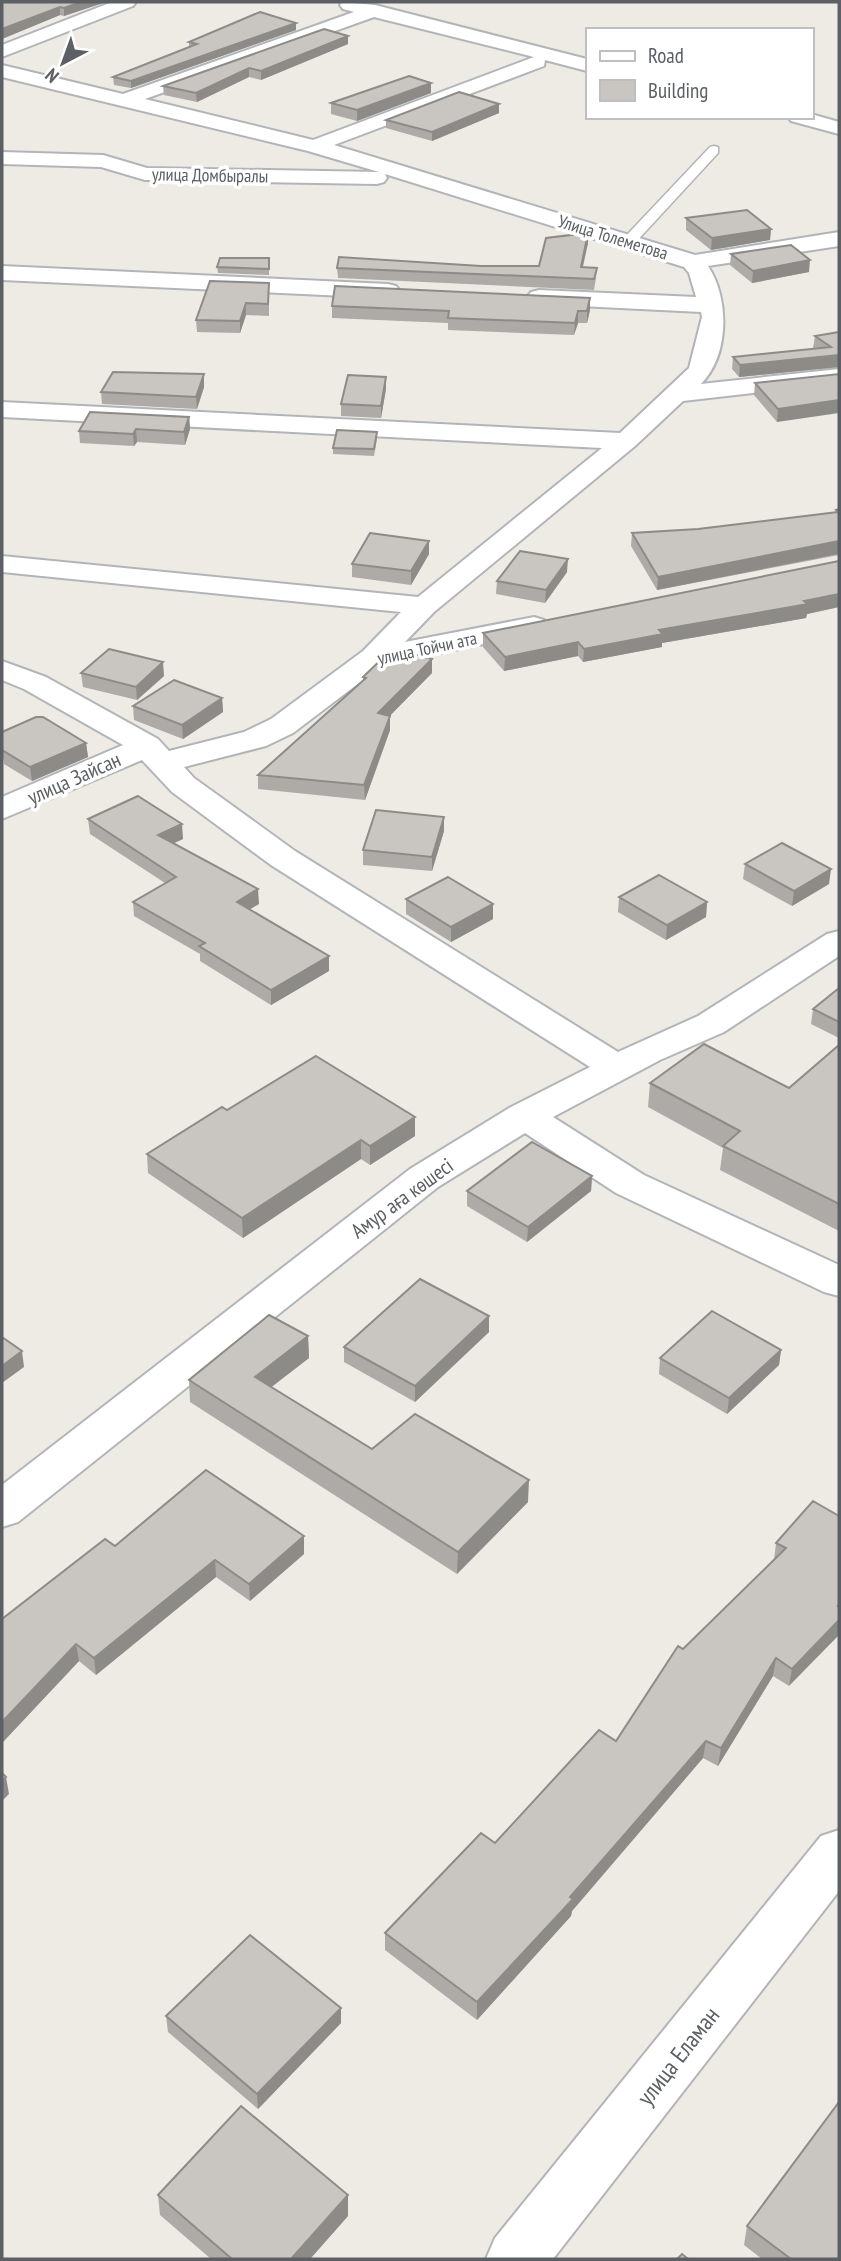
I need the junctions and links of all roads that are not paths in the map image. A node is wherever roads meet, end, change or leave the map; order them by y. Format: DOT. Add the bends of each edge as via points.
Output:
graph roads {
  1 [pos="127,2"];
  2 [pos="334,2"];
  3 [pos="375,10"];
  4 [pos="2,51"];
  5 [pos="537,62"];
  6 [pos="586,65"];
  7 [pos="2,71"];
  8 [pos="128,99"];
  9 [pos="805,119"];
  10 [pos="839,128"];
  11 [pos="314,146"];
  12 [pos="714,150"];
  13 [pos="2,158"];
  14 [pos="421,179"];
  15 [pos="839,239"];
  16 [pos="629,241"];
  17 [pos="692,262"];
  18 [pos="2,273"];
  19 [pos="404,291"];
  20 [pos="515,296"];
  21 [pos="710,305"];
  22 [pos="839,376"];
  23 [pos="677,394"];
  24 [pos="2,409"];
  25 [pos="626,441"];
  26 [pos="2,564"];
  27 [pos="424,606"];
  28 [pos="565,620"];
  29 [pos="374,657"];
  30 [pos="2,670"];
  31 [pos="154,755"];
  32 [pos="2,809"];
  33 [pos="839,941"];
  34 [pos="616,1067"];
  35 [pos="525,1116"];
  36 [pos="839,1282"];
  37 [pos="2,1510"];
  38 [pos="839,1852"];
  39 [pos="516,2259"];
  1 -- 4 [label="street"];
  2 -- 3 [label="street"];
  3 -- 6 [label="street"];
  3 -- 8 [label="street"];
  5 -- 11 [label="street"];
  7 -- 8 [label="street, Улица Толеметова"];
  8 -- 11 [label="street, Улица Толеметова"];
  9 -- 10 [label="street"];
  11 -- 14 [label="street, Улица Толеметова"];
  12 -- 16 [label="lane"];
  13 -- 14 [label="street, улица Домбыралы" via="103,161 145,174"];
  14 -- 16 [label="street, Улица Толеметова"];
  15 -- 17 [label="street"];
  16 -- 17 [label="street, Улица Толеметова"];
  17 -- 21 [label="street, Улица Толеметова" via="700,271"];
  18 -- 19 [label="street"];
  20 -- 21 [label="street"];
  21 -- 23 [label="street, Улица Толеметова" via="714,317 701,370"];
  22 -- 23 [label="street"];
  23 -- 25 [label="street, Улица Толеметова"];
  24 -- 25 [label="street"];
  25 -- 27 [label="street, Улица Толеметова"];
  26 -- 27 [label="street"];
  27 -- 29 [label="street, Улица Толеметова"];
  28 -- 29 [label="street, улица Тойчи ата"];
  29 -- 31 [label="street, улица Тойчи ата" via="282,726 254,739"];
  30 -- 31 [label="street" via="35,683"];
  31 -- 32 [label="street, улица Зайсан"];
  31 -- 34 [label="street" via="183,785 283,858"];
  33 -- 34 [label="street, Амур аға көшесі" via="711,1024"];
  34 -- 35 [label="street, Амур аға көшесі"];
  35 -- 36 [label="street" via="630,1184"];
  35 -- 37 [label="street, Амур аға көшесі" via="424,1178"];
  38 -- 39 [label="street, улица Еламан"];
}
